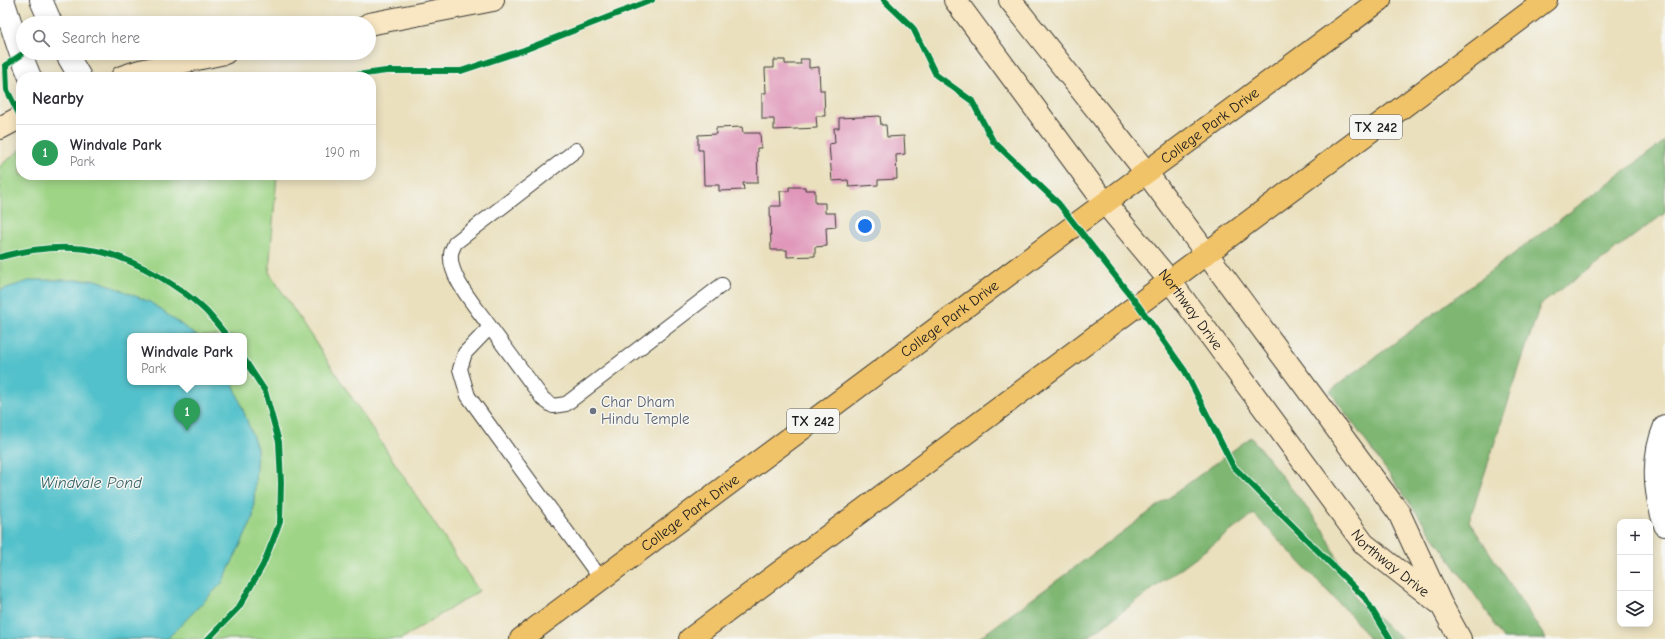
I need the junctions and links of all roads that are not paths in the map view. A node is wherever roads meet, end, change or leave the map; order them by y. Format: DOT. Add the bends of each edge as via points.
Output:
graph roads {
  1 [pos="3,0"];
  2 [pos="41,0"];
  3 [pos="493,0"];
  4 [pos="955,0"];
  5 [pos="1010,0"];
  6 [pos="1380,0"];
  7 [pos="1546,0"];
  8 [pos="49,16"];
  9 [pos="376,23"];
  10 [pos="16,40"];
  11 [pos="23,60"];
  12 [pos="70,60"];
  13 [pos="192,60"];
  14 [pos="28,72"];
  15 [pos="77,72"];
  16 [pos="137,72"];
  17 [pos="16,120"];
  18 [pos="0,128"];
  19 [pos="576,150"];
  20 [pos="1146,172"];
  21 [pos="1105,202"];
  22 [pos="1206,254"];
  23 [pos="1170,281"];
  24 [pos="722,285"];
  25 [pos="490,327"];
  26 [pos="1665,426"];
  27 [pos="1665,526"];
  28 [pos="601,579"];
  29 [pos="1440,604"];
  30 [pos="520,639"];
  31 [pos="690,639"];
  32 [pos="1460,639"];
  1 -- 10 [label="street"];
  2 -- 8 [label="street"];
  3 -- 9 [label="street"];
  4 -- 21 [label="street, Northway Drive"];
  5 -- 20 [label="street, Northway Drive"];
  6 -- 20 [label="main road, College Park Drive / TX 242"];
  7 -- 22 [label="main road, TX 242"];
  11 -- 14 [label="street"];
  12 -- 15 [label="street"];
  13 -- 16 [label="street"];
  17 -- 18 [label="street"];
  19 -- 25 [label="lane" via="455,243 451,254 452,267 457,279"];
  20 -- 21 [label="main road, College Park Drive / TX 242"];
  20 -- 22 [label="street, Northway Drive"];
  21 -- 23 [label="street, Northway Drive"];
  21 -- 28 [label="main road, College Park Drive / TX 242"];
  22 -- 23 [label="main road, TX 242"];
  22 -- 29 [label="street, Northway Drive" via="1399,513"];
  23 -- 29 [label="street, Northway Drive" via="1364,544"];
  23 -- 31 [label="main road, TX 242"];
  24 -- 25 [label="lane" via="566,404 553,406 543,399"];
  25 -- 28 [label="lane" via="465,353 460,369 468,396"];
  26 -- 27 [label="street" via="1659,440 1655,471 1658,502"];
  28 -- 30 [label="main road, College Park Drive / TX 242"];
  29 -- 32 [label="street, Northway Drive"];
}
